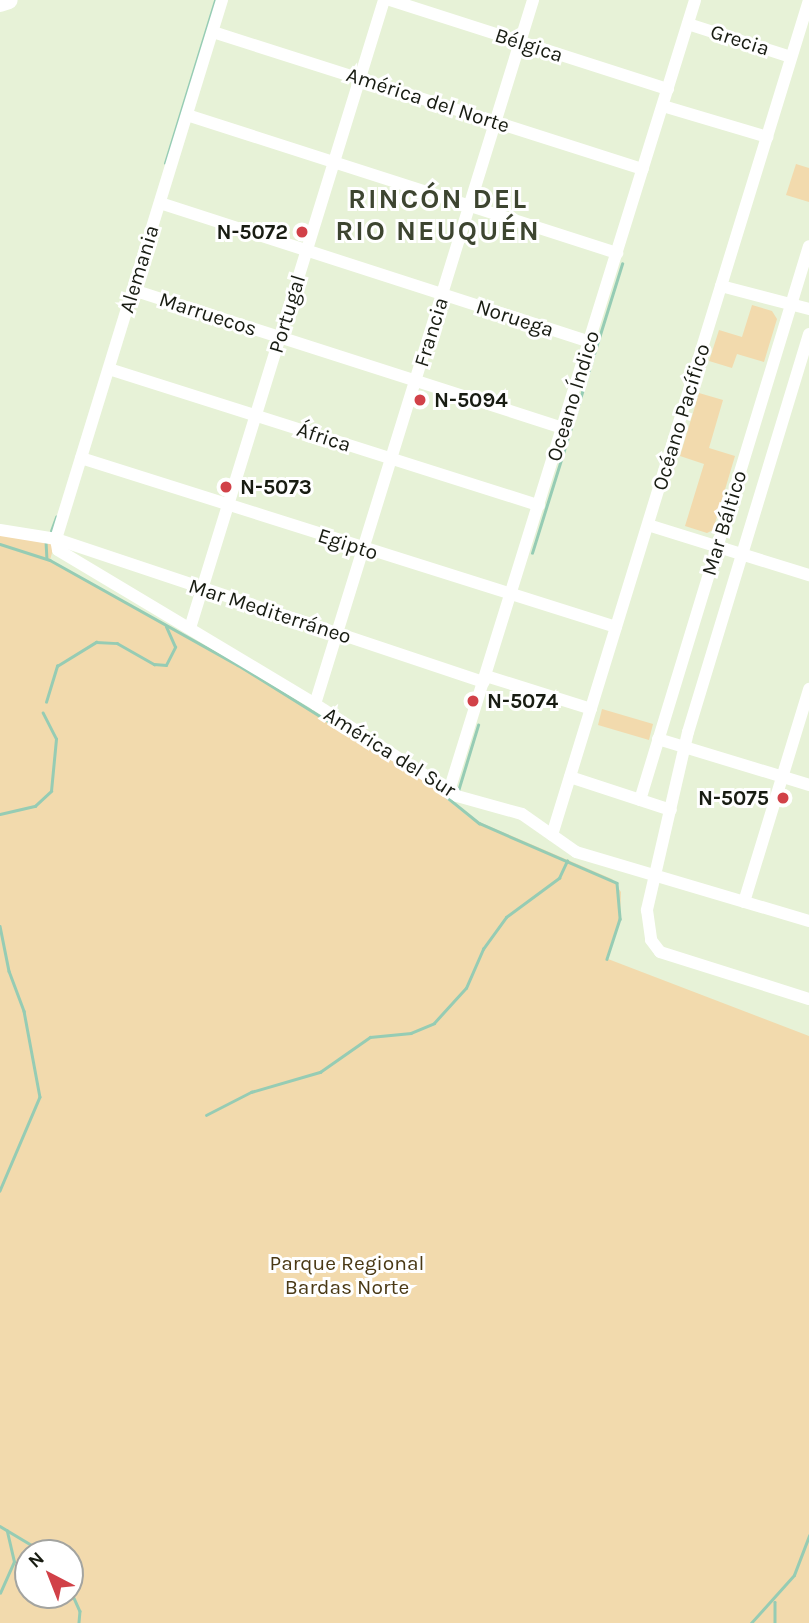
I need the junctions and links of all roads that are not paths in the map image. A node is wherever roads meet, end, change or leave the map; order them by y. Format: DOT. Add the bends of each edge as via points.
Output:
graph roads {
  1 [pos="9,0"];
  2 [pos="222,0"];
  3 [pos="384,0"];
  4 [pos="390,0"];
  5 [pos="533,0"];
  6 [pos="809,0"];
  7 [pos="691,1"];
  8 [pos="0,3"];
  9 [pos="688,24"];
  10 [pos="213,32"];
  11 [pos="520,42"];
  12 [pos="792,57"];
  13 [pos="359,78"];
  14 [pos="668,89"];
  15 [pos="663,106"];
  16 [pos="187,115"];
  17 [pos="495,122"];
  18 [pos="767,137"];
  19 [pos="334,162"];
  20 [pos="643,169"];
  21 [pos="160,203"];
  22 [pos="470,206"];
  23 [pos="809,246"];
  24 [pos="306,251"];
  25 [pos="617,253"];
  26 [pos="721,286"];
  27 [pos="133,290"];
  28 [pos="442,294"];
  29 [pos="802,310"];
  30 [pos="809,334"];
  31 [pos="280,337"];
  32 [pos="590,342"];
  33 [pos="108,369"];
  34 [pos="416,381"];
  35 [pos="256,416"];
  36 [pos="563,428"];
  37 [pos="81,458"];
  38 [pos="391,459"];
  39 [pos="228,505"];
  40 [pos="539,505"];
  41 [pos="648,525"];
  42 [pos="0,530"];
  43 [pos="56,539"];
  44 [pos="717,547"];
  45 [pos="364,549"];
  46 [pos="742,555"];
  47 [pos="809,575"];
  48 [pos="202,588"];
  49 [pos="511,596"];
  50 [pos="616,627"];
  51 [pos="190,628"];
  52 [pos="338,633"];
  53 [pos="485,679"];
  54 [pos="809,689"];
  55 [pos="315,704"];
  56 [pos="591,709"];
  57 [pos="659,739"];
  58 [pos="685,747"];
  59 [pos="570,777"];
  60 [pos="782,777"];
  61 [pos="809,785"];
  62 [pos="449,791"];
  63 [pos="640,800"];
  64 [pos="671,810"];
  65 [pos="552,835"];
  66 [pos="653,876"];
  67 [pos="744,902"];
  68 [pos="809,921"];
  69 [pos="809,999"];
  1 -- 8 [label="highway"];
  2 -- 10 [label="street, Alemania"];
  3 -- 13 [label="street, Portugal"];
  4 -- 11 [label="street, Bélgica"];
  5 -- 11 [label="street, Francia"];
  6 -- 12 [label="street, Océano Pacífico"];
  7 -- 9 [label="street, Oceano Índico"];
  9 -- 12 [label="street, Grecia"];
  9 -- 14 [label="street, Oceano Índico"];
  10 -- 13 [label="street, América del Norte"];
  10 -- 16 [label="street, Alemania"];
  11 -- 14 [label="street, Bélgica"];
  11 -- 17 [label="street, Francia"];
  12 -- 18 [label="street, Océano Pacífico"];
  13 -- 17 [label="street, América del Norte"];
  13 -- 19 [label="street, Portugal"];
  14 -- 15 [label="street, Oceano Índico"];
  15 -- 18 [label="street"];
  15 -- 20 [label="street, Oceano Índico"];
  16 -- 19 [label="street"];
  16 -- 21 [label="street, Alemania"];
  17 -- 20 [label="street, América del Norte"];
  17 -- 22 [label="street, Francia"];
  18 -- 26 [label="street, Océano Pacífico"];
  19 -- 22 [label="street"];
  19 -- 24 [label="street, Portugal"];
  20 -- 25 [label="street, Oceano Índico"];
  21 -- 24 [label="street, Noruega"];
  21 -- 27 [label="street, Alemania"];
  22 -- 25 [label="street"];
  22 -- 28 [label="street, Francia"];
  23 -- 29 [label="street, Mar Báltico"];
  24 -- 28 [label="street, Noruega"];
  24 -- 31 [label="street, Portugal"];
  25 -- 32 [label="street, Oceano Índico"];
  26 -- 29 [label="street"];
  26 -- 41 [label="street, Océano Pacífico"];
  27 -- 31 [label="street, Marruecos"];
  27 -- 33 [label="street, Alemania"];
  28 -- 32 [label="street, Noruega"];
  28 -- 34 [label="street, Francia"];
  29 -- 44 [label="street, Mar Báltico"];
  30 -- 46 [label="street, Mar Báltico"];
  31 -- 34 [label="street, Marruecos"];
  31 -- 35 [label="street, Portugal"];
  32 -- 36 [label="street, Oceano Índico"];
  33 -- 35 [label="street, África"];
  33 -- 37 [label="street, Alemania"];
  34 -- 36 [label="street, Marruecos"];
  34 -- 38 [label="street, Francia"];
  35 -- 38 [label="street, África"];
  35 -- 39 [label="street, Portugal"];
  36 -- 40 [label="street, Oceano Índico"];
  37 -- 39 [label="street, Egipto"];
  37 -- 43 [label="street, Alemania"];
  38 -- 40 [label="street, África"];
  38 -- 45 [label="street, Francia"];
  39 -- 45 [label="street, Egipto"];
  39 -- 48 [label="street, Portugal"];
  40 -- 49 [label="street, Oceano Índico"];
  41 -- 44 [label="street"];
  41 -- 50 [label="street, Océano Pacífico"];
  42 -- 43 [label="street"];
  43 -- 48 [label="street, Mar Mediterráneo"];
  43 -- 51 [label="street, América del Sur" via="63,554"];
  44 -- 46 [label="street"];
  44 -- 57 [label="street, Mar Báltico"];
  45 -- 49 [label="street, Egipto"];
  45 -- 52 [label="street, Francia"];
  46 -- 47 [label="street"];
  46 -- 58 [label="street, Mar Báltico"];
  48 -- 51 [label="street, Portugal"];
  48 -- 52 [label="street, Mar Mediterráneo"];
  49 -- 50 [label="street, Egipto"];
  49 -- 53 [label="street, Oceano Índico"];
  50 -- 56 [label="street, Océano Pacífico"];
  51 -- 55 [label="street, América del Sur"];
  52 -- 53 [label="street, Mar Mediterráneo"];
  52 -- 55 [label="street, Francia"];
  53 -- 56 [label="street, Mar Mediterráneo"];
  53 -- 62 [label="street, Oceano Índico"];
  54 -- 60 [label="street"];
  55 -- 62 [label="street, América del Sur"];
  56 -- 59 [label="street, Océano Pacífico"];
  57 -- 58 [label="street"];
  57 -- 63 [label="street, Mar Báltico"];
  58 -- 60 [label="street"];
  58 -- 64 [label="street, Mar Báltico"];
  59 -- 63 [label="street"];
  59 -- 65 [label="street, Océano Pacífico"];
  60 -- 61 [label="street"];
  60 -- 67 [label="street"];
  62 -- 65 [label="street, América del Sur" via="522,814"];
  63 -- 64 [label="street"];
  64 -- 66 [label="street, Mar Báltico"];
  65 -- 66 [label="street, América del Sur" via="570,850"];
  66 -- 67 [label="street, América del Sur"];
  66 -- 69 [label="street, Mar Báltico" via="648,917 651,940 660,952"];
  67 -- 68 [label="street, América del Sur"];
}
